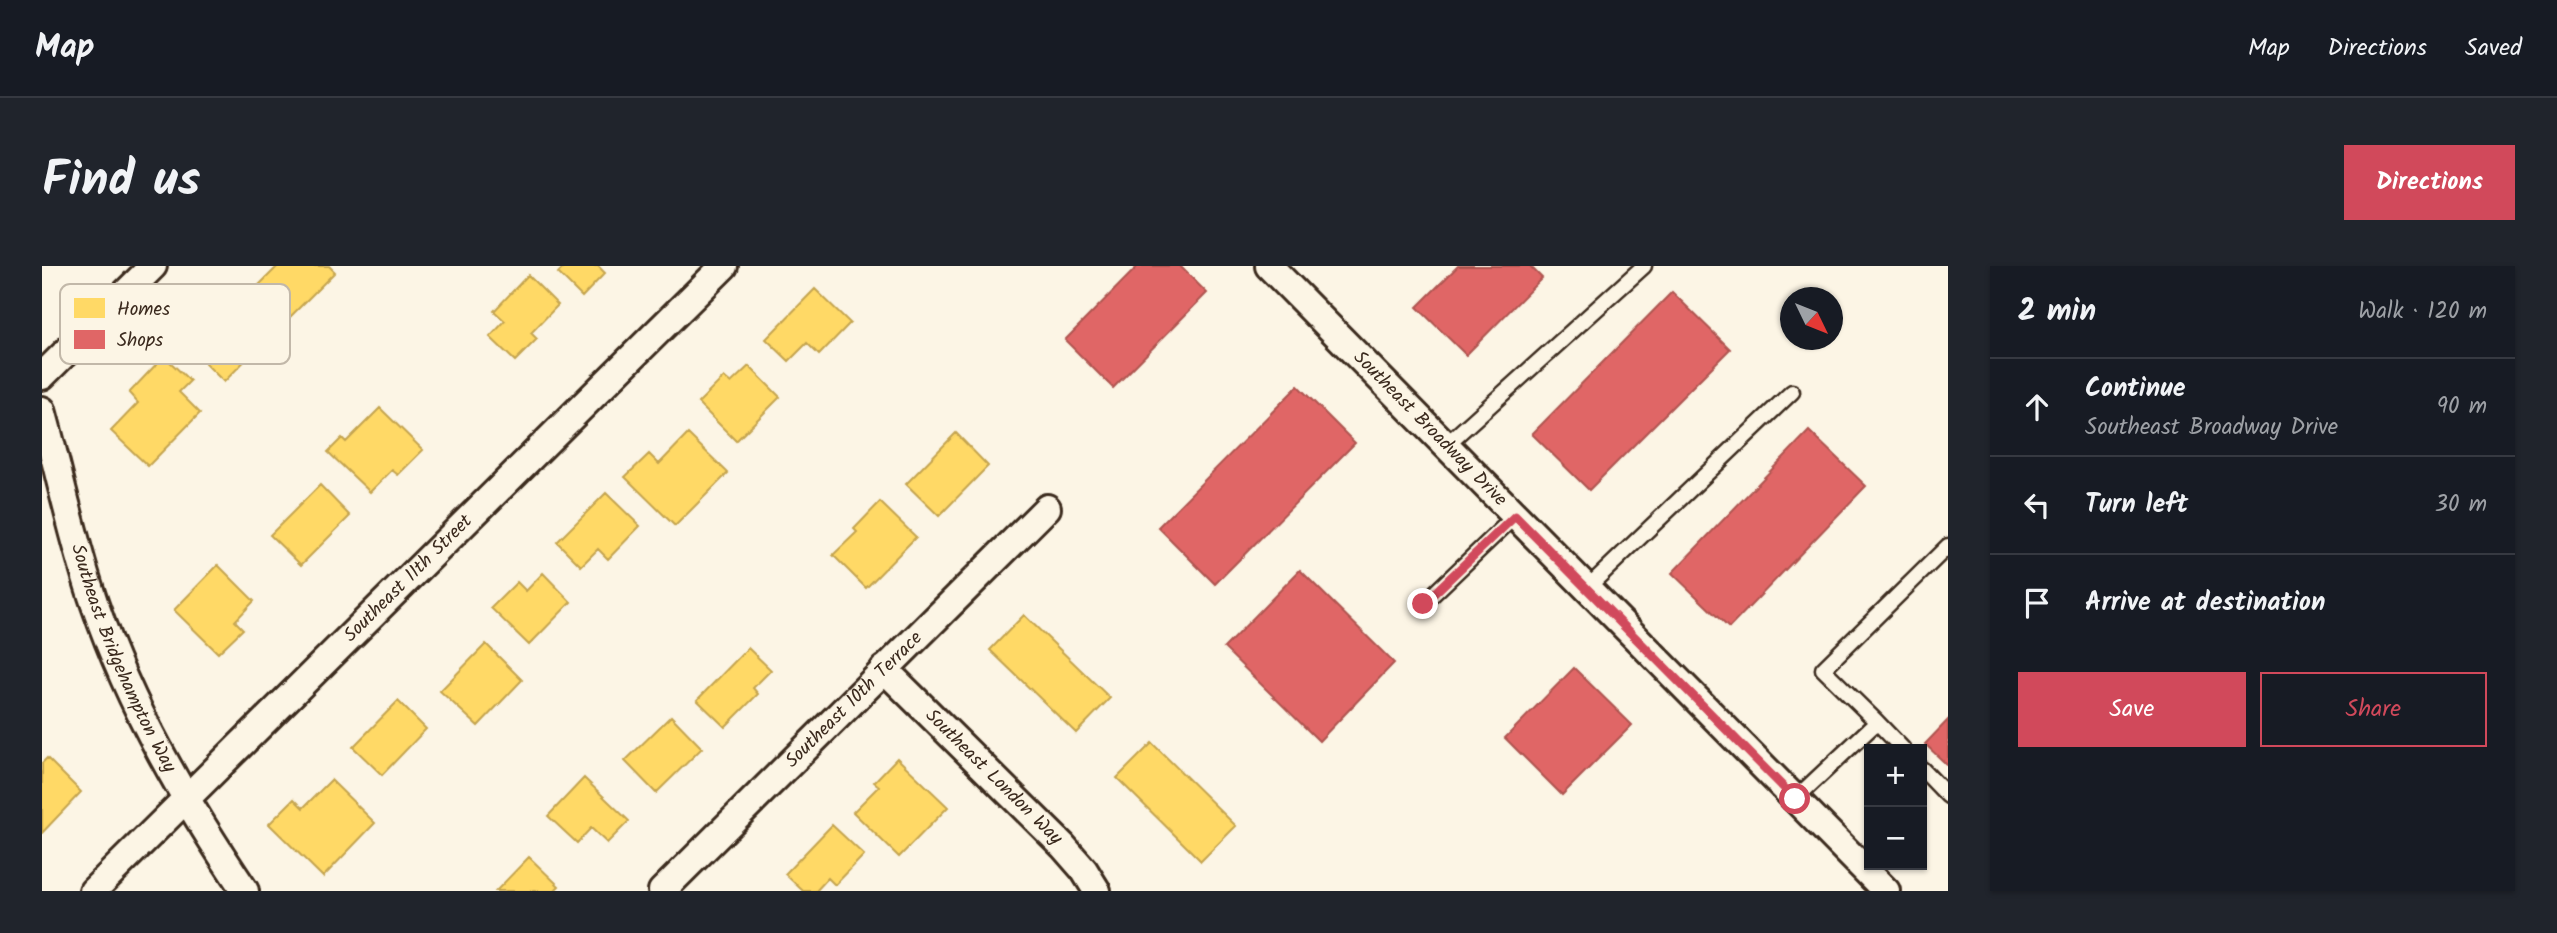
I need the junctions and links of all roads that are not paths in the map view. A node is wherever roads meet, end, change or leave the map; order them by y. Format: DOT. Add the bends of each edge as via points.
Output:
graph roads {
  1 [pos="153,266"];
  2 [pos="724,266"];
  3 [pos="1269,266"];
  4 [pos="1644,266"];
  5 [pos="135,284"];
  6 [pos="60,358"];
  7 [pos="42,376"];
  8 [pos="1792,392"];
  9 [pos="42,410"];
  10 [pos="1446,445"];
  11 [pos="1048,508"];
  12 [pos="1515,516"];
  13 [pos="1948,547"];
  14 [pos="1587,588"];
  15 [pos="1423,604"];
  16 [pos="884,669"];
  17 [pos="1877,722"];
  18 [pos="1898,744"];
  19 [pos="1927,774"];
  20 [pos="1948,796"];
  21 [pos="186,799"];
  22 [pos="1795,799"];
  23 [pos="93,891"];
  24 [pos="245,891"];
  25 [pos="662,891"];
  26 [pos="1097,891"];
  27 [pos="1886,891"];
  1 -- 5 [label="street"];
  2 -- 21 [label="street, Southeast 11th Street"];
  3 -- 10 [label="street, Southeast Broadway Drive"];
  4 -- 10 [label="lane"];
  6 -- 7 [label="street"];
  8 -- 14 [label="lane"];
  9 -- 21 [label="street, Southeast Bridgehampton Way" via="95,605 140,712"];
  10 -- 12 [label="street, Southeast Broadway Drive"];
  11 -- 16 [label="street, Southeast 10th Terrace"];
  12 -- 14 [label="street, Southeast Broadway Drive"];
  12 -- 15 [label="lane"];
  13 -- 17 [label="lane" via="1823,669"];
  14 -- 22 [label="street, Southeast Broadway Drive"];
  16 -- 25 [label="street, Southeast 10th Terrace"];
  16 -- 26 [label="street, Southeast London Way" via="1063,846"];
  17 -- 18 [label="lane"];
  17 -- 22 [label="lane"];
  19 -- 20 [label="lane"];
  21 -- 23 [label="street, Southeast 11th Street"];
  21 -- 24 [label="street, Southeast Bridgehampton Way"];
  22 -- 27 [label="street, Southeast Broadway Drive"];
}
